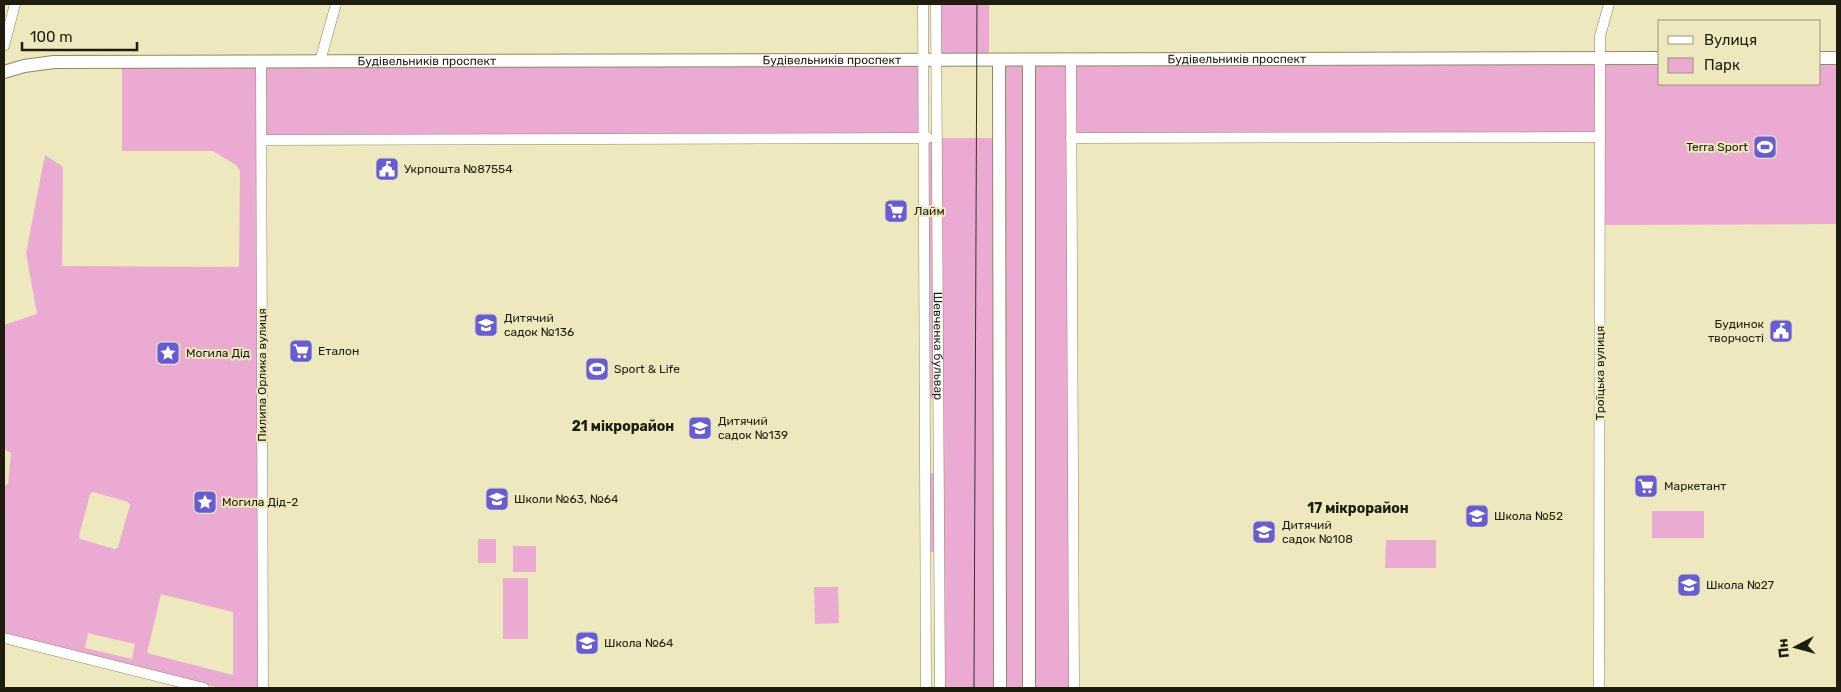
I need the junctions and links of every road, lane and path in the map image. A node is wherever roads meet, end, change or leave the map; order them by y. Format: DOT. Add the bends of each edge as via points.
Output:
graph roads {
  1 [pos="15,4"];
  2 [pos="336,4"];
  3 [pos="923,4"];
  4 [pos="936,4"];
  5 [pos="1609,4"];
  6 [pos="4,46"];
  7 [pos="1600,58"];
  8 [pos="1658,58"];
  9 [pos="1821,58"];
  10 [pos="1837,58"];
  11 [pos="929,60"];
  12 [pos="1000,60"];
  13 [pos="1029,60"];
  14 [pos="1071,60"];
  15 [pos="262,61"];
  16 [pos="320,61"];
  17 [pos="4,72"];
  18 [pos="1600,137"];
  19 [pos="923,138"];
  20 [pos="936,138"];
  21 [pos="1071,138"];
  22 [pos="262,140"];
  23 [pos="926,555"];
  24 [pos="939,555"];
  25 [pos="4,638"];
  26 [pos="204,688"];
  27 [pos="263,688"];
  28 [pos="926,688"];
  29 [pos="940,688"];
  30 [pos="1000,688"];
  31 [pos="1029,688"];
  32 [pos="1074,688"];
  33 [pos="1600,688"];
  1 -- 6 [label="street"];
  2 -- 16 [label="street"];
  3 -- 11 [label="street, Шевченка бульвар"];
  4 -- 11 [label="street, Шевченка бульвар"];
  5 -- 7 [label="street, Троїцька вулиця" via="1600,36"];
  7 -- 8 [label="main road, Будівельників проспект"];
  7 -- 14 [label="main road, Будівельників проспект"];
  7 -- 18 [label="street, Троїцька вулиця"];
  9 -- 10 [label="main road"];
  11 -- 12 [label="main road, Будівельників проспект"];
  11 -- 16 [label="main road, Будівельників проспект"];
  11 -- 19 [label="street, Шевченка бульвар"];
  11 -- 20 [label="street, Шевченка бульвар"];
  12 -- 13 [label="main road, Будівельників проспект"];
  12 -- 30 [label="main road"];
  13 -- 14 [label="main road, Будівельників проспект"];
  13 -- 31 [label="main road"];
  14 -- 21 [label="street"];
  15 -- 16 [label="main road, Будівельників проспект"];
  15 -- 17 [label="main road, Будівельників проспект" via="54,62"];
  15 -- 22 [label="street, Пилипа Орлика вулиця"];
  18 -- 21 [label="street"];
  18 -- 33 [label="street, Троїцька вулиця"];
  19 -- 20 [label="street"];
  19 -- 22 [label="street"];
  19 -- 23 [label="street, Шевченка бульвар"];
  20 -- 24 [label="street, Шевченка бульвар"];
  21 -- 32 [label="street"];
  22 -- 27 [label="street, Пилипа Орлика вулиця"];
  23 -- 24 [label="street"];
  23 -- 28 [label="street, Шевченка бульвар"];
  24 -- 29 [label="street, Шевченка бульвар"];
  25 -- 26 [label="street"];
}
